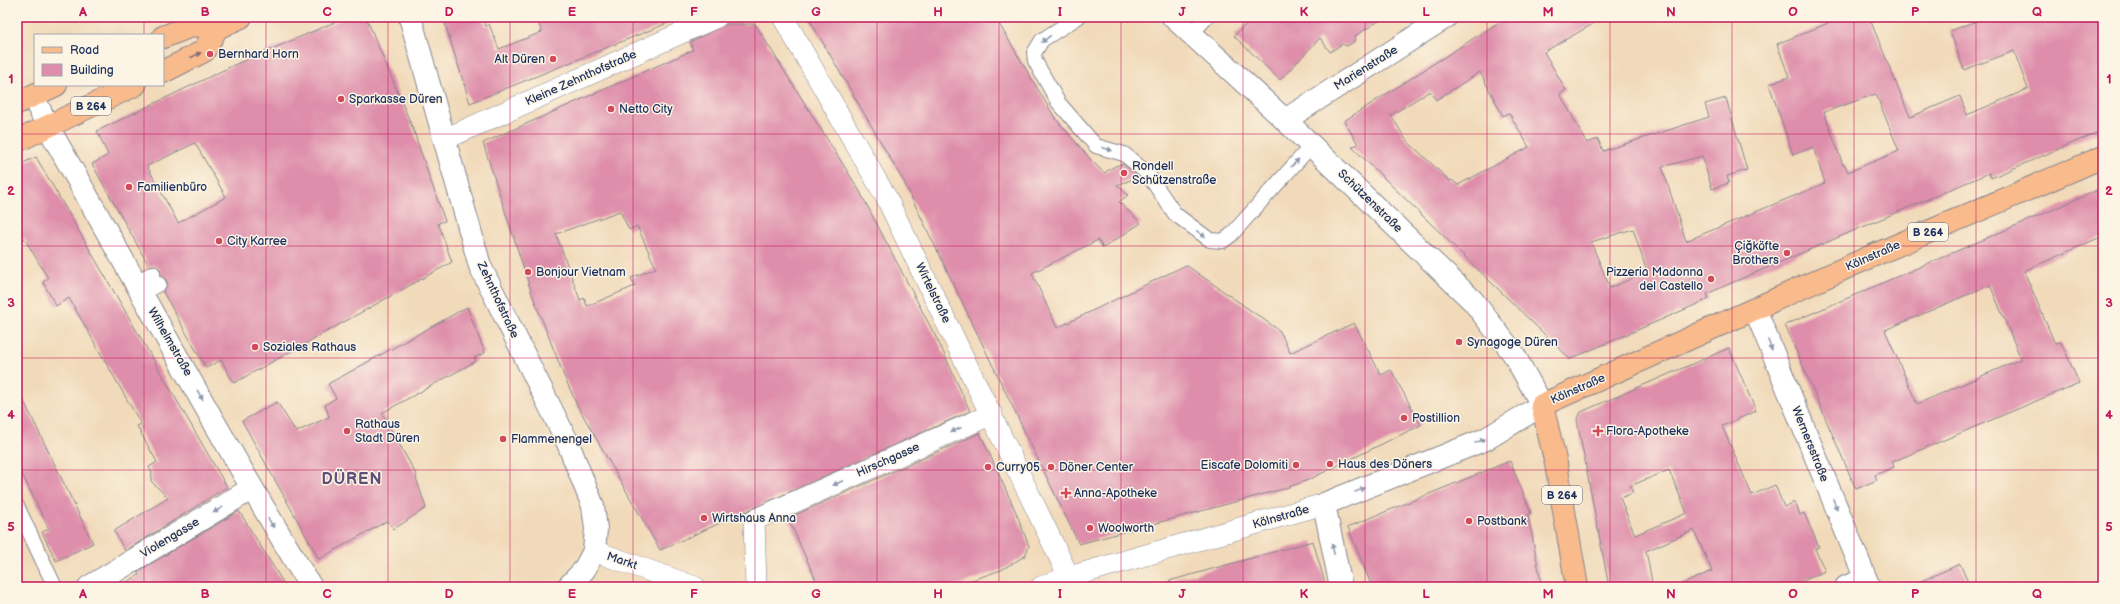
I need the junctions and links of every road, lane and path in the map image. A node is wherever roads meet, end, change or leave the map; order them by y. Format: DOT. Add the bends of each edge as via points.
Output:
graph roads {
  1 [pos="241,17"];
  2 [pos="410,17"];
  3 [pos="717,17"];
  4 [pos="783,17"];
  5 [pos="1078,17"];
  6 [pos="1173,17"];
  7 [pos="1207,17"];
  8 [pos="1446,17"];
  9 [pos="217,28"];
  10 [pos="1192,34"];
  11 [pos="164,37"];
  12 [pos="164,71"];
  13 [pos="54,86"];
  14 [pos="133,86"];
  15 [pos="25,100"];
  16 [pos="1285,120"];
  17 [pos="48,127"];
  18 [pos="445,139"];
  19 [pos="17,141"];
  20 [pos="1312,145"];
  21 [pos="2103,157"];
  22 [pos="1755,309"];
  23 [pos="1542,405"];
  24 [pos="992,414"];
  25 [pos="251,489"];
  26 [pos="1324,504"];
  27 [pos="17,506"];
  28 [pos="594,551"];
  29 [pos="1069,577"];
  30 [pos="1860,584"];
  31 [pos="55,587"];
  32 [pos="89,587"];
  33 [pos="310,587"];
  34 [pos="568,587"];
  35 [pos="695,587"];
  36 [pos="756,587"];
  37 [pos="1041,587"];
  38 [pos="1341,587"];
  39 [pos="1577,587"];
  1 -- 9 [label="main road"];
  2 -- 18 [label="street, Zehnthofstraße"];
  3 -- 18 [label="street, Kleine Zehnthofstraße"];
  4 -- 24 [label="street, Wirtelstraße" via="887,199"];
  5 -- 20 [label="lane, one-way" via="1042,40 1034,53 1035,61 1058,102 1096,146 1124,154 1147,173 1175,214 1210,240 1223,241 1231,235"];
  6 -- 10 [label="street, Schützenstraße"];
  7 -- 10 [label="lane"];
  8 -- 16 [label="street, Marienstraße"];
  9 -- 11 [label="main road" via="194,25"];
  12 -- 9 [label="main road, one-way" via="204,51"];
  10 -- 16 [label="street, Schützenstraße"];
  13 -- 15 [label="main road"];
  14 -- 17 [label="main road, B 264"];
  15 -- 17 [label="street, Wilhelmstraße"];
  16 -- 20 [label="street, Schützenstraße"];
  17 -- 19 [label="main road, B 264"];
  17 -- 25 [label="street, Wilhelmstraße, one-way" via="147,287"];
  18 -- 28 [label="street, Zehnthofstraße" via="480,266 567,441 593,506 596,529"];
  20 -- 23 [label="street, Schützenstraße" via="1473,301 1513,353"];
  21 -- 22 [label="main road, Kölnstraße / B 264"];
  22 -- 23 [label="main road, Kölnstraße / B 264"];
  22 -- 30 [label="street, Wernersstraße, one-way"];
  26 -- 23 [label="street, Kölnstraße, one-way" via="1486,439"];
  23 -- 39 [label="main road, B 264" via="1556,464"];
  24 -- 29 [label="street, Wirtelstraße"];
  24 -- 36 [label="street, Hirschgasse, one-way" via="754,520"];
  25 -- 32 [label="street, Violengasse, one-way"];
  25 -- 33 [label="street, Wilhelmstraße, one-way"];
  26 -- 29 [label="street, Kölnstraße"];
  38 -- 26 [label="street, one-way"];
  27 -- 31 [label="lane"];
  28 -- 34 [label="street" via="584,570"];
  28 -- 35 [label="street, Markt"];
  29 -- 37 [label="street, Kölnstraße"];
}
